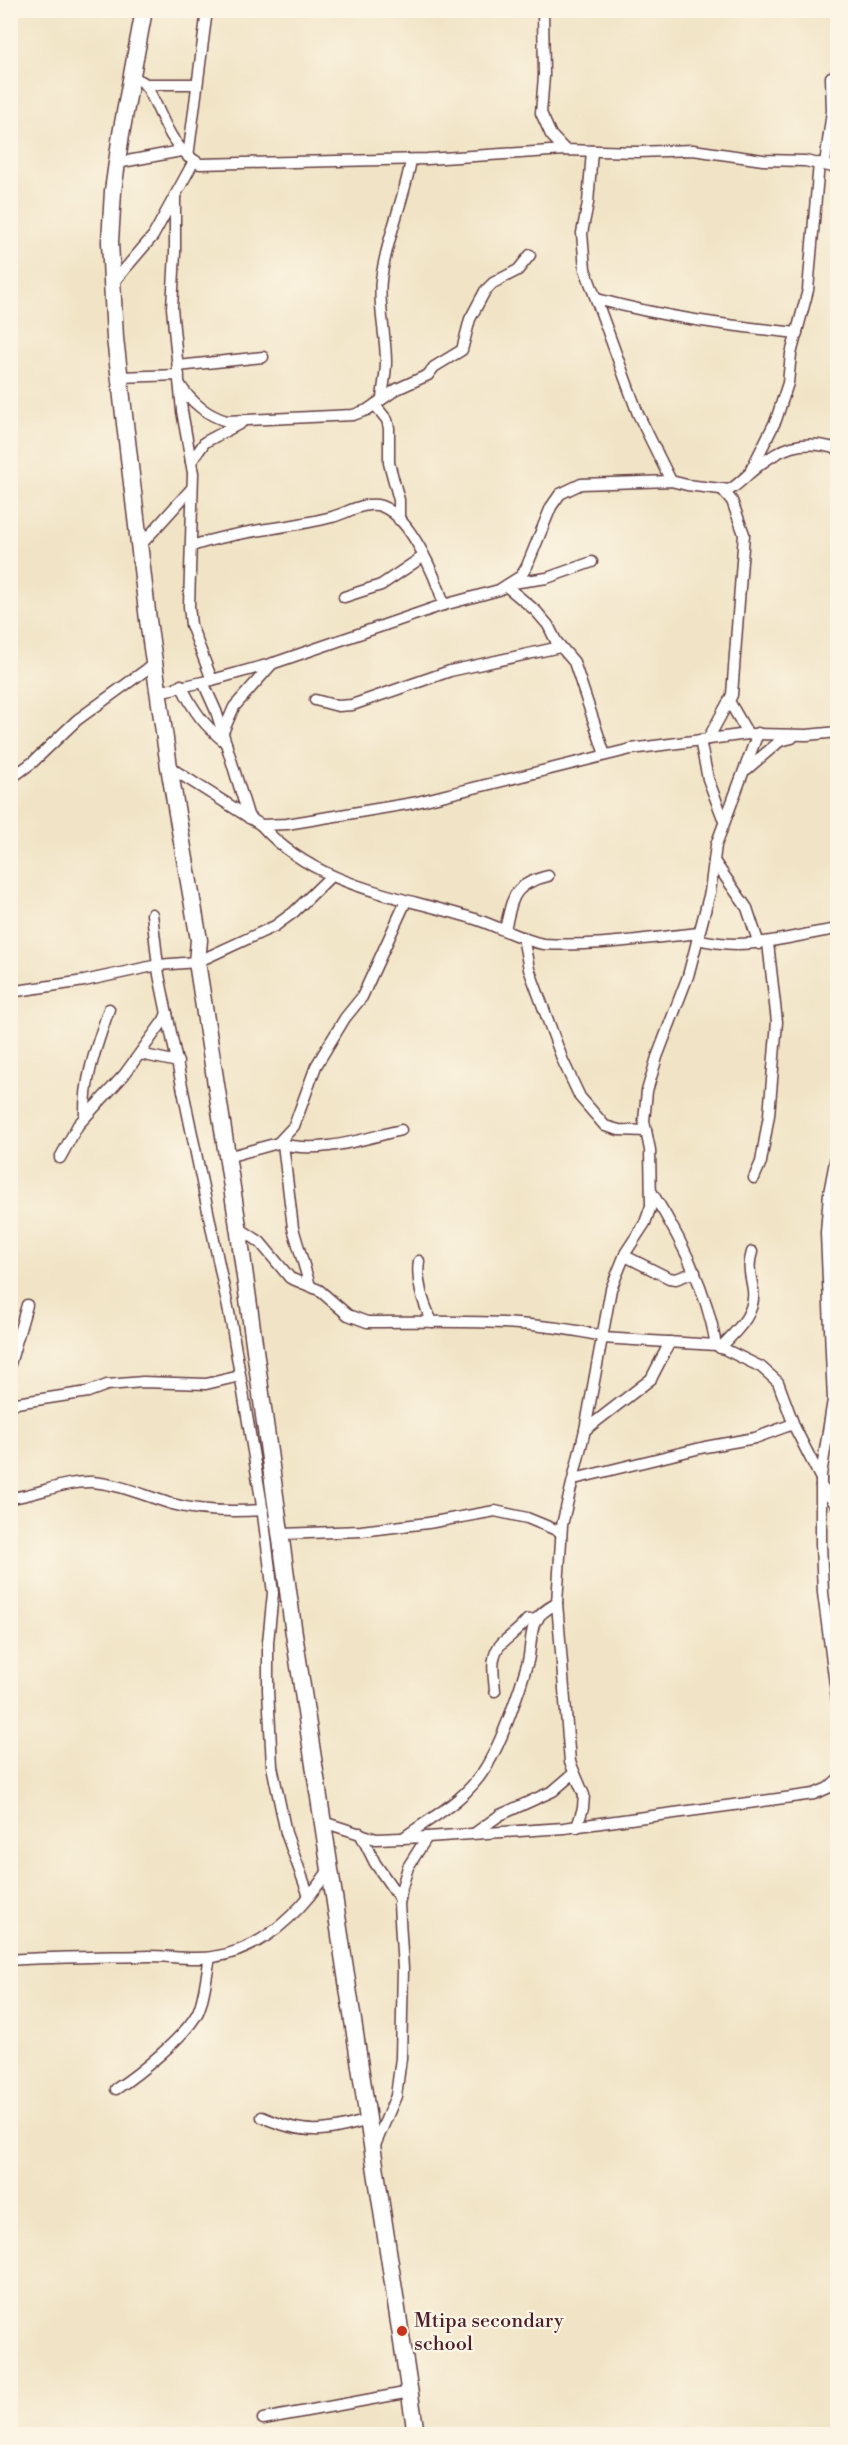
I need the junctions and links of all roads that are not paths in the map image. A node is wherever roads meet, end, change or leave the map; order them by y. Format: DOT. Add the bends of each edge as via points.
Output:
graph roads {
  1 [pos="144,10"];
  2 [pos="207,10"];
  3 [pos="543,10"];
  4 [pos="831,77"];
  5 [pos="138,81"];
  6 [pos="197,84"];
  7 [pos="565,150"];
  8 [pos="592,151"];
  9 [pos="188,156"];
  10 [pos="411,160"];
  11 [pos="117,163"];
  12 [pos="822,164"];
  13 [pos="837,168"];
  14 [pos="175,198"];
  15 [pos="530,255"];
  16 [pos="112,284"];
  17 [pos="597,298"];
  18 [pos="797,333"];
  19 [pos="263,357"];
  20 [pos="179,375"];
  21 [pos="119,377"];
  22 [pos="379,402"];
  23 [pos="244,421"];
  24 [pos="837,449"];
  25 [pos="191,462"];
  26 [pos="750,473"];
  27 [pos="671,481"];
  28 [pos="192,488"];
  29 [pos="722,489"];
  30 [pos="399,520"];
  31 [pos="192,546"];
  32 [pos="139,547"];
  33 [pos="424,556"];
  34 [pos="592,562"];
  35 [pos="509,584"];
  36 [pos="344,597"];
  37 [pos="444,605"];
  38 [pos="560,647"];
  39 [pos="274,663"];
  40 [pos="154,664"];
  41 [pos="207,681"];
  42 [pos="181,686"];
  43 [pos="158,692"];
  44 [pos="315,700"];
  45 [pos="729,701"];
  46 [pos="223,732"];
  47 [pos="837,732"];
  48 [pos="753,734"];
  49 [pos="807,735"];
  50 [pos="704,740"];
  51 [pos="226,744"];
  52 [pos="605,755"];
  53 [pos="169,767"];
  54 [pos="744,772"];
  55 [pos="10,779"];
  56 [pos="249,818"];
  57 [pos="724,822"];
  58 [pos="261,825"];
  59 [pos="714,861"];
  60 [pos="331,876"];
  61 [pos="548,876"];
  62 [pos="406,902"];
  63 [pos="152,914"];
  64 [pos="505,929"];
  65 [pos="837,929"];
  66 [pos="698,936"];
  67 [pos="523,937"];
  68 [pos="764,944"];
  69 [pos="197,962"];
  70 [pos="159,965"];
  71 [pos="10,992"];
  72 [pos="109,1009"];
  73 [pos="167,1013"];
  74 [pos="140,1054"];
  75 [pos="178,1062"];
  76 [pos="85,1117"];
  77 [pos="401,1130"];
  78 [pos="646,1131"];
  79 [pos="280,1144"];
  80 [pos="837,1146"];
  81 [pos="227,1157"];
  82 [pos="60,1158"];
  83 [pos="754,1178"];
  84 [pos="651,1191"];
  85 [pos="239,1228"];
  86 [pos="752,1252"];
  87 [pos="625,1256"];
  88 [pos="419,1261"];
  89 [pos="695,1272"];
  90 [pos="309,1286"];
  91 [pos="27,1305"];
  92 [pos="432,1322"];
  93 [pos="602,1337"];
  94 [pos="670,1342"];
  95 [pos="718,1346"];
  96 [pos="10,1364"];
  97 [pos="240,1376"];
  98 [pos="10,1404"];
  99 [pos="793,1424"];
  100 [pos="585,1430"];
  101 [pos="833,1434"];
  102 [pos="574,1479"];
  103 [pos="821,1483"];
  104 [pos="10,1498"];
  105 [pos="837,1508"];
  106 [pos="263,1510"];
  107 [pos="561,1532"];
  108 [pos="282,1534"];
  109 [pos="557,1603"];
  110 [pos="538,1618"];
  111 [pos="495,1691"];
  112 [pos="837,1707"];
  113 [pos="574,1773"];
  114 [pos="836,1782"];
  115 [pos="323,1822"];
  116 [pos="577,1827"];
  117 [pos="360,1833"];
  118 [pos="475,1833"];
  119 [pos="427,1837"];
  120 [pos="403,1838"];
  121 [pos="330,1868"];
  122 [pos="309,1896"];
  123 [pos="400,1899"];
  124 [pos="210,1958"];
  125 [pos="10,1960"];
  126 [pos="116,2089"];
  127 [pos="262,2117"];
  128 [pos="368,2120"];
  129 [pos="373,2151"];
  130 [pos="410,2392"];
  131 [pos="263,2419"];
  132 [pos="416,2434"];
  1 -- 5 [label="main road"];
  2 -- 6 [label="street"];
  3 -- 7 [label="street" via="541,113 551,135"];
  4 -- 12 [label="street" via="832,111"];
  5 -- 6 [label="street"];
  5 -- 9 [label="street" via="156,103 172,141"];
  5 -- 11 [label="main road"];
  6 -- 9 [label="street"];
  7 -- 8 [label="street"];
  7 -- 10 [label="street"];
  8 -- 12 [label="street" via="693,150"];
  8 -- 17 [label="street" via="582,253"];
  9 -- 10 [label="street" via="210,165"];
  9 -- 11 [label="street"];
  9 -- 14 [label="street"];
  10 -- 22 [label="street" via="392,227 380,291 386,364"];
  11 -- 16 [label="main road" via="110,242"];
  12 -- 13 [label="street"];
  12 -- 18 [label="street" via="808,290"];
  14 -- 16 [label="street" via="153,236"];
  14 -- 20 [label="street" via="172,308"];
  15 -- 22 [label="street" via="518,270 485,291 470,319 462,350 428,375"];
  16 -- 21 [label="main road"];
  17 -- 18 [label="street" via="646,313"];
  17 -- 27 [label="street" via="638,414"];
  18 -- 26 [label="street" via="784,397"];
  19 -- 20 [label="street"];
  20 -- 21 [label="street"];
  20 -- 23 [label="street" via="189,396 215,418"];
  20 -- 25 [label="street"];
  21 -- 32 [label="main road"];
  22 -- 23 [label="street" via="340,417"];
  22 -- 30 [label="street" via="389,428 389,463 399,500"];
  23 -- 25 [label="street" via="205,441"];
  24 -- 26 [label="street" via="796,444"];
  25 -- 28 [label="street"];
  26 -- 29 [label="street" via="736,486"];
  27 -- 29 [label="street"];
  27 -- 35 [label="street" via="581,484 560,494 527,566"];
  28 -- 31 [label="street"];
  28 -- 32 [label="street"];
  29 -- 45 [label="street" via="732,501 744,534 738,636"];
  30 -- 31 [label="street" via="380,506 366,505 333,517 215,538"];
  30 -- 33 [label="street"];
  31 -- 41 [label="street" via="191,625"];
  32 -- 40 [label="main road"];
  33 -- 36 [label="street" via="381,585"];
  33 -- 37 [label="street"];
  34 -- 35 [label="street" via="547,578"];
  35 -- 37 [label="street"];
  35 -- 38 [label="street" via="548,625"];
  37 -- 39 [label="street"];
  38 -- 44 [label="street" via="450,671 352,705"];
  38 -- 52 [label="street" via="574,662"];
  39 -- 41 [label="street"];
  39 -- 46 [label="street" via="234,707"];
  40 -- 43 [label="main road"];
  40 -- 55 [label="street" via="77,720"];
  41 -- 42 [label="street"];
  41 -- 46 [label="street"];
  42 -- 43 [label="street"];
  42 -- 51 [label="street" via="200,719"];
  43 -- 53 [label="main road"];
  45 -- 48 [label="street"];
  45 -- 50 [label="street"];
  46 -- 51 [label="street"];
  47 -- 49 [label="street"];
  48 -- 49 [label="street"];
  48 -- 50 [label="street"];
  48 -- 54 [label="street"];
  49 -- 54 [label="street" via="780,741"];
  50 -- 52 [label="street"];
  50 -- 57 [label="street" via="708,779"];
  51 -- 56 [label="street"];
  52 -- 58 [label="street" via="413,803"];
  53 -- 56 [label="street"];
  53 -- 69 [label="main road" via="199,940"];
  54 -- 57 [label="street"];
  56 -- 58 [label="street"];
  57 -- 59 [label="street"];
  58 -- 60 [label="street" via="274,841"];
  59 -- 66 [label="street"];
  59 -- 68 [label="street" via="747,908"];
  60 -- 62 [label="street"];
  60 -- 69 [label="street" via="275,926"];
  61 -- 64 [label="street" via="529,882 514,895"];
  62 -- 64 [label="street"];
  62 -- 79 [label="street" via="362,997 316,1066 294,1126"];
  63 -- 70 [label="street"];
  64 -- 67 [label="street"];
  65 -- 68 [label="street"];
  66 -- 67 [label="street" via="563,944 540,944"];
  66 -- 68 [label="street" via="726,945"];
  66 -- 78 [label="street" via="688,976 647,1091"];
  67 -- 78 [label="street" via="529,969 580,1097 605,1125"];
  68 -- 83 [label="street" via="777,1022 770,1114"];
  69 -- 70 [label="street"];
  69 -- 81 [label="main road"];
  70 -- 71 [label="street"];
  70 -- 73 [label="street"];
  72 -- 76 [label="street" via="89,1068"];
  73 -- 74 [label="street"];
  73 -- 75 [label="street"];
  74 -- 75 [label="street"];
  74 -- 76 [label="street"];
  75 -- 97 [label="street"];
  76 -- 82 [label="street"];
  77 -- 79 [label="street" via="342,1144"];
  78 -- 84 [label="street"];
  79 -- 81 [label="street"];
  79 -- 90 [label="street" via="293,1228"];
  80 -- 101 [label="street" via="826,1233"];
  81 -- 85 [label="main road"];
  84 -- 87 [label="street" via="645,1223"];
  84 -- 89 [label="street"];
  85 -- 90 [label="street" via="260,1242 290,1278"];
  85 -- 108 [label="main road"];
  86 -- 95 [label="street" via="748,1270 753,1303 743,1323"];
  87 -- 89 [label="street" via="669,1278"];
  87 -- 93 [label="street" via="611,1289"];
  88 -- 92 [label="street" via="422,1295"];
  89 -- 95 [label="street"];
  90 -- 92 [label="street" via="357,1320"];
  91 -- 96 [label="street"];
  92 -- 93 [label="street" via="483,1321 567,1328"];
  93 -- 94 [label="street"];
  93 -- 100 [label="street"];
  94 -- 95 [label="street"];
  94 -- 100 [label="street" via="651,1379"];
  95 -- 99 [label="street" via="772,1375"];
  97 -- 98 [label="street" via="197,1384 107,1385 88,1392"];
  97 -- 106 [label="street"];
  99 -- 102 [label="street" via="755,1438"];
  99 -- 103 [label="street"];
  100 -- 102 [label="street"];
  101 -- 103 [label="street"];
  102 -- 107 [label="street"];
  103 -- 105 [label="street"];
  103 -- 112 [label="street" via="823,1593"];
  104 -- 106 [label="street" via="60,1485 91,1482 120,1486 175,1505 231,1512"];
  106 -- 122 [label="street" via="273,1593 268,1642 272,1766 286,1833"];
  107 -- 108 [label="street" via="527,1518 495,1511 361,1531"];
  107 -- 109 [label="street"];
  108 -- 115 [label="main road"];
  109 -- 110 [label="street"];
  109 -- 113 [label="street"];
  110 -- 111 [label="street" via="527,1620 496,1650"];
  110 -- 120 [label="street" via="518,1692 487,1766 470,1790"];
  113 -- 116 [label="street" via="584,1795"];
  113 -- 118 [label="street" via="553,1791 500,1815"];
  114 -- 116 [label="street" via="814,1794"];
  115 -- 117 [label="street"];
  115 -- 121 [label="main road"];
  116 -- 118 [label="street"];
  117 -- 120 [label="street" via="376,1839"];
  117 -- 123 [label="street"];
  118 -- 119 [label="street"];
  119 -- 120 [label="street"];
  119 -- 123 [label="street" via="408,1867"];
  121 -- 122 [label="street"];
  121 -- 128 [label="main road"];
  122 -- 124 [label="street" via="272,1935 241,1950"];
  123 -- 129 [label="street" via="401,2058 396,2096"];
  124 -- 125 [label="street"];
  124 -- 126 [label="street" via="199,2010 190,2025"];
  127 -- 128 [label="street" via="315,2132"];
  128 -- 129 [label="main road"];
  129 -- 130 [label="main road"];
  130 -- 131 [label="street"];
  130 -- 132 [label="main road"];
}
